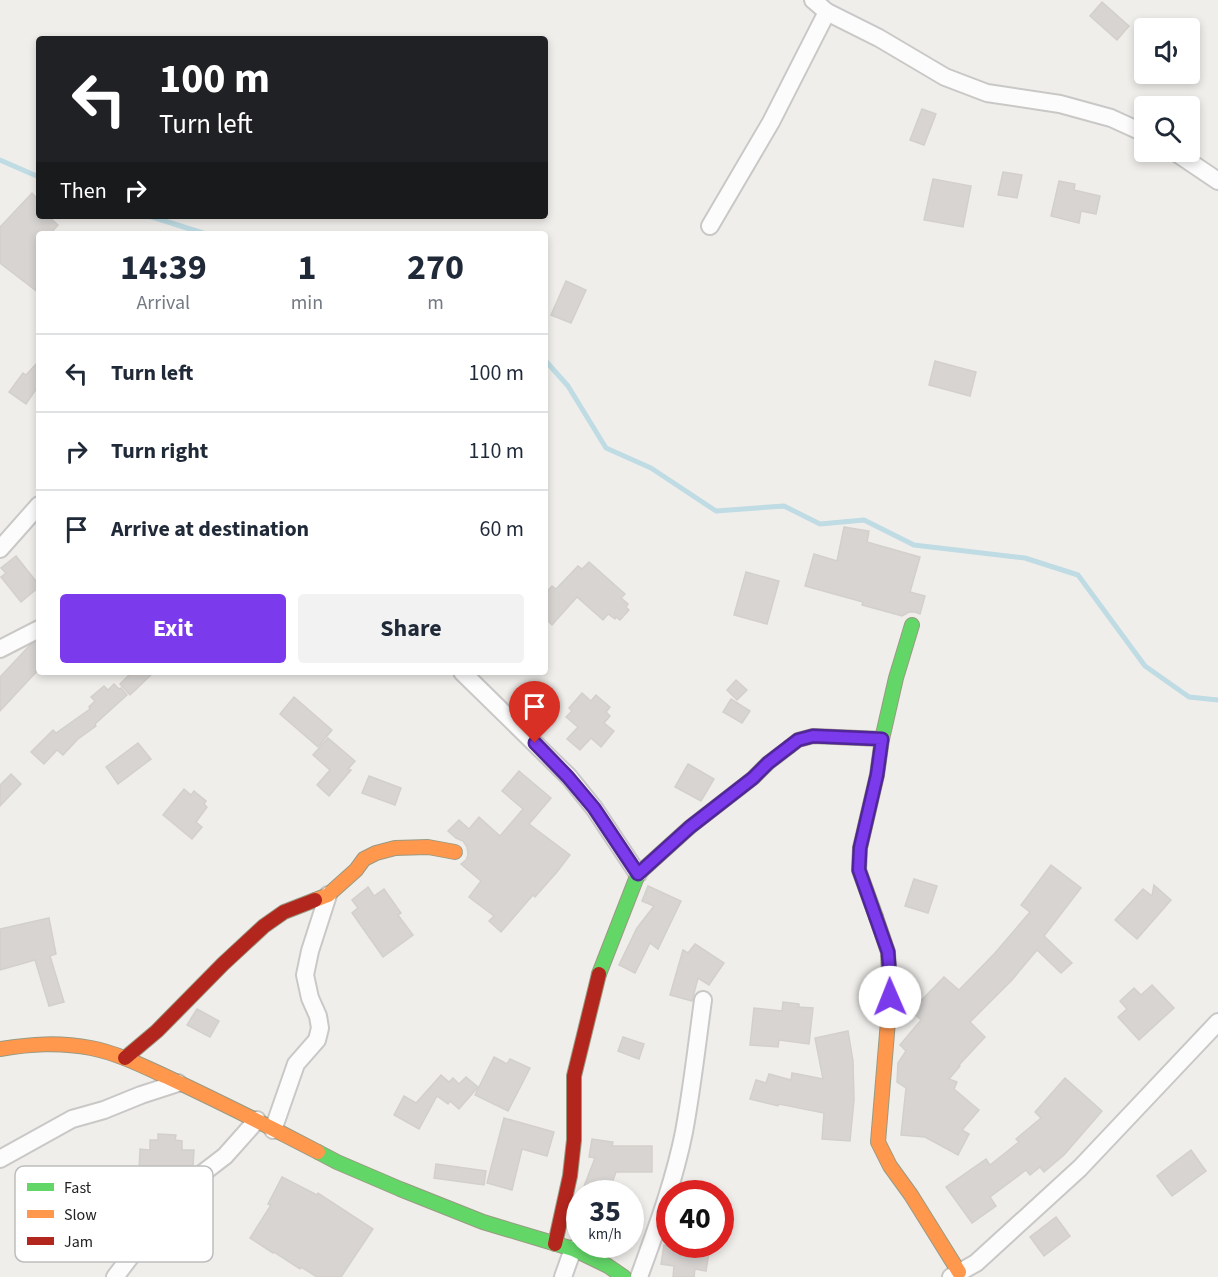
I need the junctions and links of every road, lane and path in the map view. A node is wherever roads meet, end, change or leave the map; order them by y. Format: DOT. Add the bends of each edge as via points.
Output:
graph roads {
  1 [pos="813,0"];
  2 [pos="827,12"];
  3 [pos="1134,128"];
  4 [pos="1193,162"];
  5 [pos="1215,174"];
  6 [pos="710,226"];
  7 [pos="36,508"];
  8 [pos="0,549"];
  9 [pos="912,625"];
  10 [pos="36,631"];
  11 [pos="0,649"];
  12 [pos="465,675"];
  13 [pos="882,739"];
  14 [pos="455,852"];
  15 [pos="638,874"];
  16 [pos="328,895"];
  17 [pos="703,1000"];
  18 [pos="1218,1022"];
  19 [pos="0,1048"];
  20 [pos="125,1058"];
  21 [pos="178,1083"];
  22 [pos="257,1120"];
  23 [pos="273,1130"];
  24 [pos="0,1159"];
  25 [pos="212,1166"];
  26 [pos="555,1244"];
  27 [pos="566,1247"];
  28 [pos="570,1258"];
  29 [pos="592,1258"];
  30 [pos="126,1262"];
  31 [pos="955,1274"];
  32 [pos="115,1277"];
  33 [pos="563,1277"];
  34 [pos="624,1277"];
  35 [pos="639,1277"];
  1 -- 2 [label="street"];
  2 -- 3 [label="street" via="945,76 987,93 1060,104"];
  2 -- 6 [label="street" via="771,122"];
  4 -- 5 [label="street"];
  7 -- 8 [label="street"];
  9 -- 13 [label="street"];
  10 -- 11 [label="street"];
  12 -- 15 [label="street" via="568,777"];
  13 -- 15 [label="street" via="813,736 798,740"];
  13 -- 31 [label="street" via="859,870 888,952 890,978 878,1142"];
  14 -- 16 [label="street" via="428,847 376,853 364,859"];
  15 -- 26 [label="street" via="600,974 574,1076 570,1176"];
  16 -- 20 [label="street" via="284,912 264,926"];
  16 -- 23 [label="street" via="305,975 320,1028 317,1040 296,1064"];
  17 -- 35 [label="street" via="683,1134 664,1207"];
  18 -- 31 [label="street" via="1080,1168 976,1263"];
  19 -- 20 [label="street" via="65,1044"];
  20 -- 21 [label="street"];
  21 -- 22 [label="street"];
  21 -- 24 [label="street" via="72,1119"];
  22 -- 23 [label="street"];
  22 -- 25 [label="street"];
  23 -- 26 [label="street" via="400,1189 483,1222"];
  26 -- 27 [label="street"];
  28 -- 33 [label="street"];
  29 -- 34 [label="street"];
  30 -- 32 [label="street"];
}
